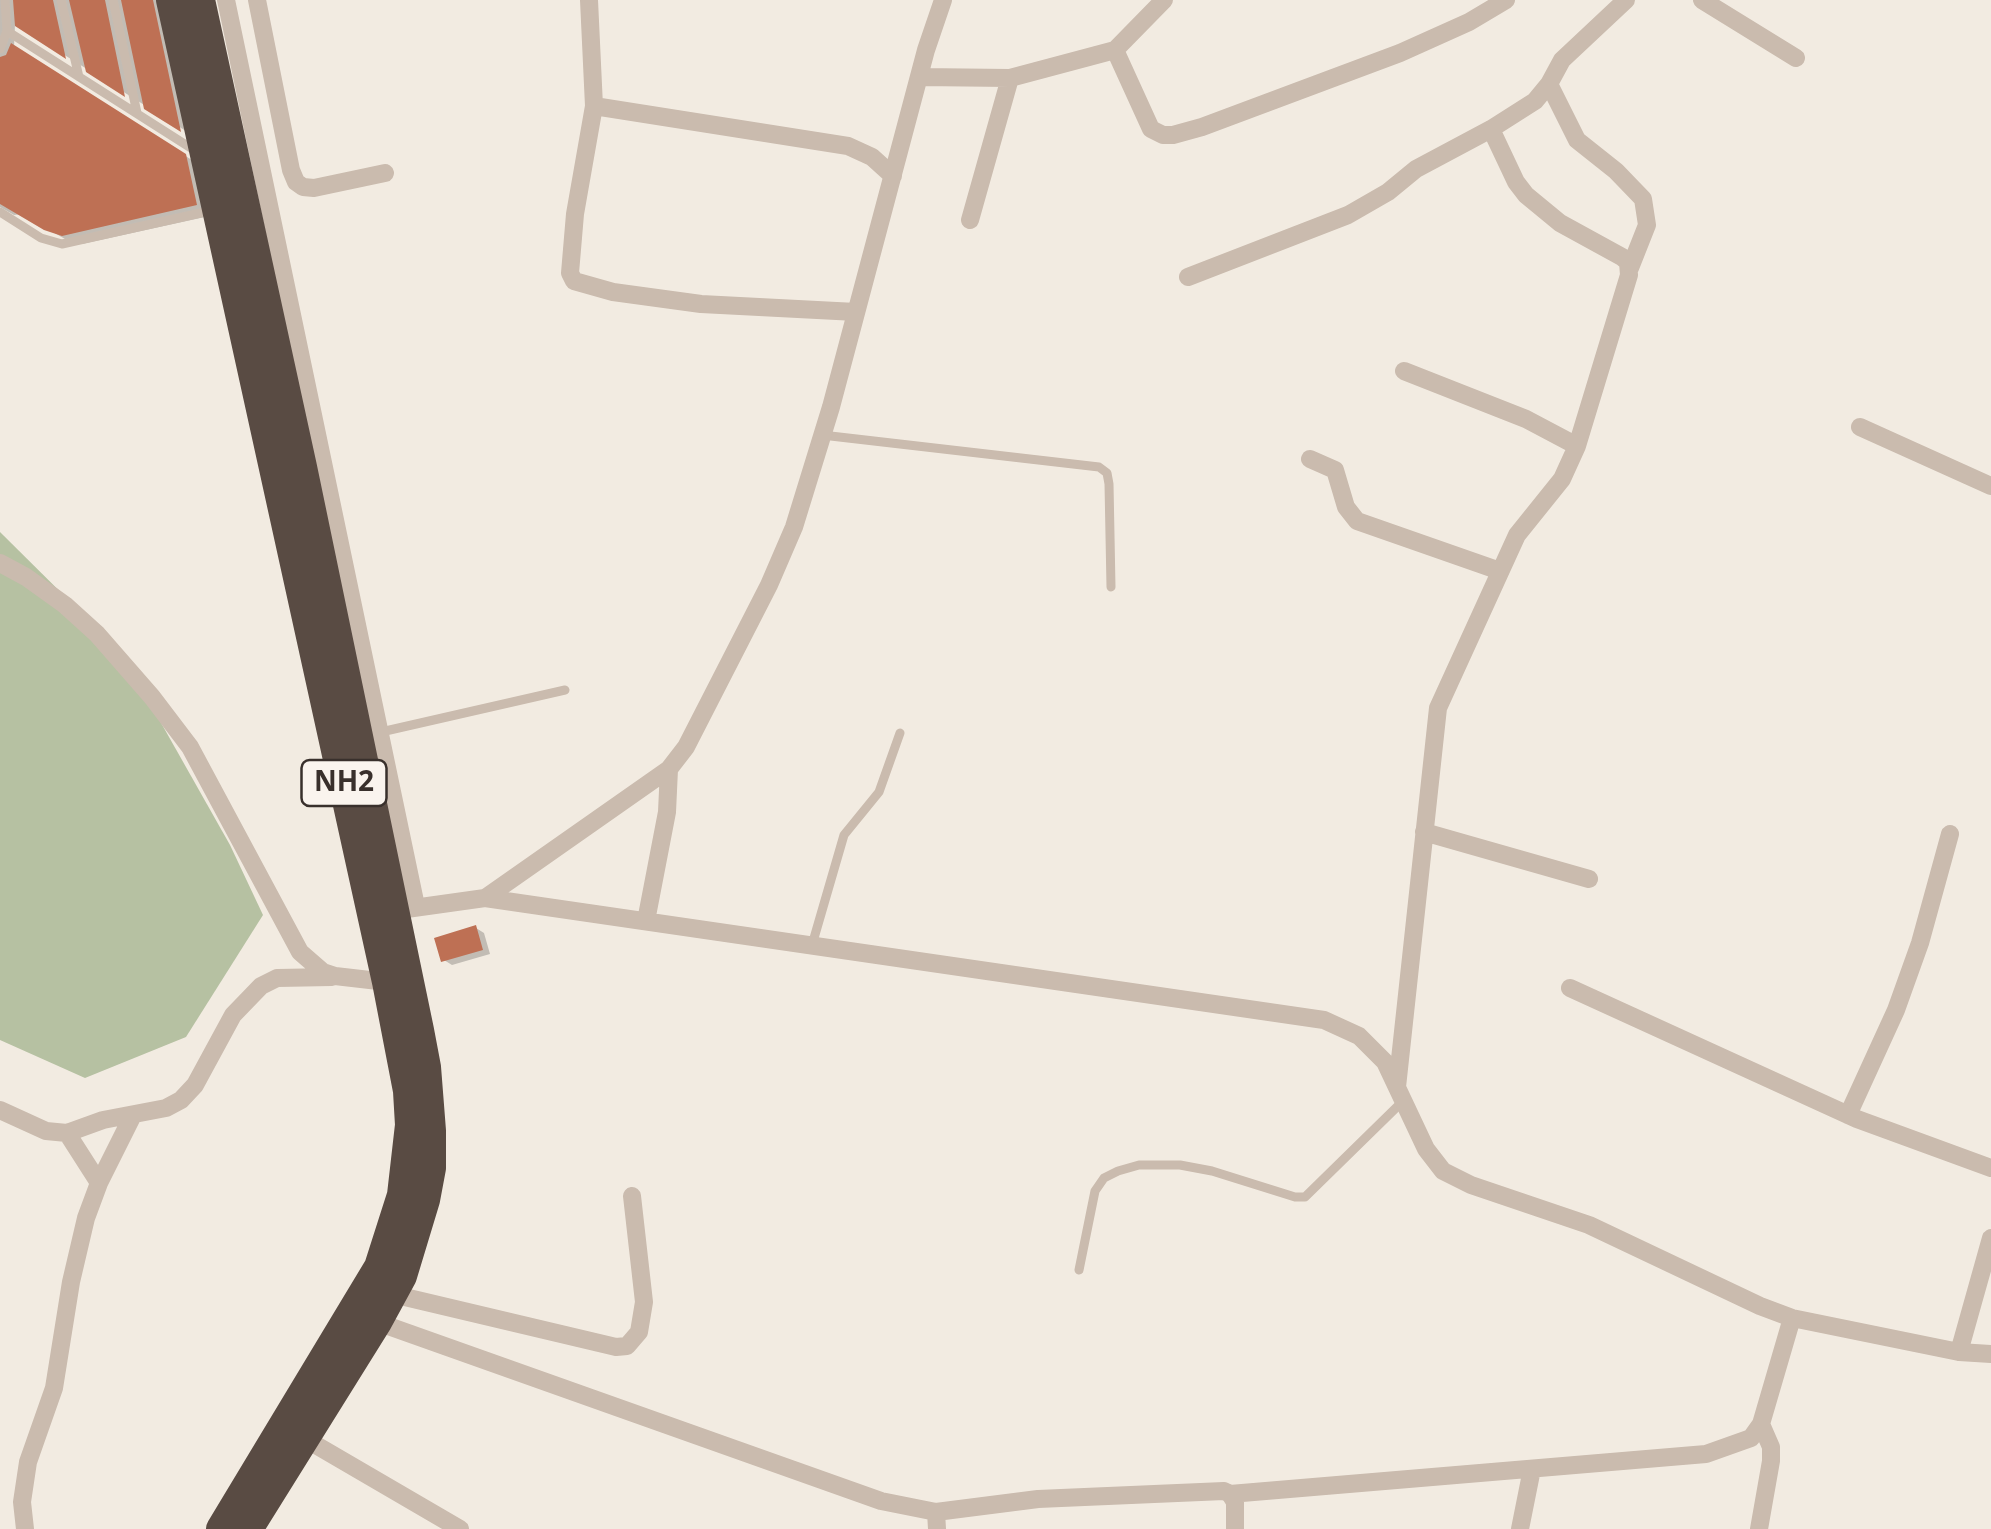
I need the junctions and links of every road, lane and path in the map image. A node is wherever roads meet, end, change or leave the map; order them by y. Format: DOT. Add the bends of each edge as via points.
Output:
graph roads {
  1 [pos="4,0"];
  2 [pos="61,0"];
  3 [pos="113,0"];
  4 [pos="171,0"];
  5 [pos="200,0"];
  6 [pos="226,0"];
  7 [pos="257,0"];
  8 [pos="589,0"];
  9 [pos="943,0"];
  10 [pos="1164,0"];
  11 [pos="1506,0"];
  12 [pos="1626,0"];
  13 [pos="1702,0"];
  14 [pos="7,30"];
  15 [pos="0,49"];
  16 [pos="1115,50"];
  17 [pos="1796,58"];
  18 [pos="80,77"];
  19 [pos="920,77"];
  20 [pos="1010,78"];
  21 [pos="1549,84"];
  22 [pos="594,106"];
  23 [pos="138,114"];
  24 [pos="1491,129"];
  25 [pos="205,156"];
  26 [pos="385,174"];
  27 [pos="893,176"];
  28 [pos="216,209"];
  29 [pos="0,212"];
  30 [pos="970,220"];
  31 [pos="1630,268"];
  32 [pos="1188,277"];
  33 [pos="856,312"];
  34 [pos="1404,371"];
  35 [pos="1860,427"];
  36 [pos="822,435"];
  37 [pos="1577,446"];
  38 [pos="1310,460"];
  39 [pos="1991,486"];
  40 [pos="0,563"];
  41 [pos="1500,570"];
  42 [pos="1111,586"];
  43 [pos="565,690"];
  44 [pos="380,732"];
  45 [pos="900,733"];
  46 [pos="669,769"];
  47 [pos="1424,832"];
  48 [pos="1950,834"];
  49 [pos="1589,879"];
  50 [pos="485,898"];
  51 [pos="394,910"];
  52 [pos="646,921"];
  53 [pos="812,945"];
  54 [pos="335,976"];
  55 [pos="388,982"];
  56 [pos="1570,988"];
  57 [pos="1400,1095"];
  58 [pos="0,1110"];
  59 [pos="133,1115"];
  60 [pos="1848,1115"];
  61 [pos="67,1133"];
  62 [pos="1991,1168"];
  63 [pos="98,1183"];
  64 [pos="632,1196"];
  65 [pos="1991,1238"];
  66 [pos="1078,1270"];
  67 [pos="392,1294"];
  68 [pos="1792,1318"];
  69 [pos="377,1322"];
  70 [pos="1959,1352"];
  71 [pos="1991,1354"];
  72 [pos="1761,1424"];
  73 [pos="294,1433"];
  74 [pos="1532,1470"];
  75 [pos="1230,1494"];
  76 [pos="937,1521"];
  77 [pos="25,1529"];
  78 [pos="221,1529"];
  79 [pos="248,1529"];
  80 [pos="460,1529"];
  81 [pos="1235,1529"];
  82 [pos="1520,1529"];
  83 [pos="1759,1529"];
  1 -- 14 [label="lane"];
  2 -- 18 [label="lane"];
  3 -- 23 [label="lane"];
  4 -- 25 [label="highway, NH2"];
  5 -- 51 [label="highway, NH2"];
  6 -- 44 [label="street"];
  7 -- 26 [label="street" via="296,182 314,188"];
  8 -- 22 [label="street"];
  9 -- 19 [label="street"];
  10 -- 16 [label="street"];
  11 -- 16 [label="street" via="1400,54 1174,135 1152,129"];
  12 -- 21 [label="street" via="1562,60"];
  13 -- 17 [label="street"];
  14 -- 15 [label="lane"];
  14 -- 18 [label="lane"];
  16 -- 20 [label="street"];
  18 -- 23 [label="lane"];
  19 -- 20 [label="street"];
  19 -- 27 [label="street"];
  20 -- 30 [label="street"];
  21 -- 24 [label="street"];
  21 -- 31 [label="street" via="1577,140 1643,199 1647,225"];
  22 -- 27 [label="street" via="848,146"];
  22 -- 33 [label="street" via="575,214 574,281 671,301"];
  23 -- 25 [label="lane"];
  24 -- 31 [label="street" via="1516,182 1538,207 1622,256"];
  24 -- 32 [label="street" via="1348,215"];
  25 -- 28 [label="highway, NH2"];
  27 -- 33 [label="street"];
  28 -- 29 [label="lane" via="62,244"];
  28 -- 51 [label="highway, NH2"];
  31 -- 37 [label="street"];
  33 -- 36 [label="street"];
  34 -- 37 [label="street"];
  35 -- 39 [label="street"];
  36 -- 42 [label="lane" via="1100,467 1110,484"];
  36 -- 46 [label="street" via="769,585"];
  37 -- 41 [label="street" via="1562,480 1517,535"];
  38 -- 41 [label="street" via="1335,470 1357,520"];
  40 -- 54 [label="street" via="65,604 152,696 190,747 300,952"];
  41 -- 47 [label="street" via="1438,708"];
  43 -- 44 [label="lane"];
  44 -- 51 [label="street"];
  45 -- 53 [label="lane" via="880,792 844,835"];
  46 -- 50 [label="street"];
  46 -- 52 [label="street" via="668,812"];
  47 -- 49 [label="street"];
  47 -- 57 [label="street"];
  48 -- 60 [label="street" via="1896,1010"];
  50 -- 51 [label="street"];
  50 -- 52 [label="street"];
  51 -- 55 [label="highway, NH2"];
  51 -- 67 [label="highway, NH2" via="432,1131 416,1240"];
  52 -- 53 [label="street"];
  53 -- 57 [label="street" via="1324,1020 1360,1036 1384,1062"];
  54 -- 55 [label="street"];
  54 -- 59 [label="street" via="276,978 261,986 233,1015 181,1100"];
  55 -- 73 [label="highway, NH2" via="409,1108 402,1195 380,1267"];
  56 -- 60 [label="street"];
  57 -- 66 [label="lane" via="1305,1197 1180,1166 1118,1170 1096,1191"];
  57 -- 68 [label="street" via="1443,1172 1589,1226"];
  58 -- 61 [label="street"];
  59 -- 61 [label="street"];
  59 -- 63 [label="street"];
  60 -- 62 [label="street"];
  61 -- 63 [label="street"];
  63 -- 77 [label="street" via="71,1282 54,1388 28,1462"];
  64 -- 67 [label="street" via="643,1320 628,1346"];
  65 -- 70 [label="street"];
  67 -- 69 [label="highway, NH2"];
  68 -- 70 [label="street"];
  68 -- 72 [label="street"];
  69 -- 73 [label="highway, NH2"];
  69 -- 76 [label="street"];
  70 -- 71 [label="street"];
  72 -- 74 [label="street" via="1750,1438 1706,1454"];
  72 -- 83 [label="street" via="1771,1461"];
  73 -- 78 [label="highway, NH2"];
  73 -- 79 [label="highway, NH2"];
  73 -- 80 [label="street"];
  74 -- 75 [label="street"];
  74 -- 82 [label="street"];
  75 -- 76 [label="street" via="1038,1499"];
  75 -- 81 [label="street"];
}
